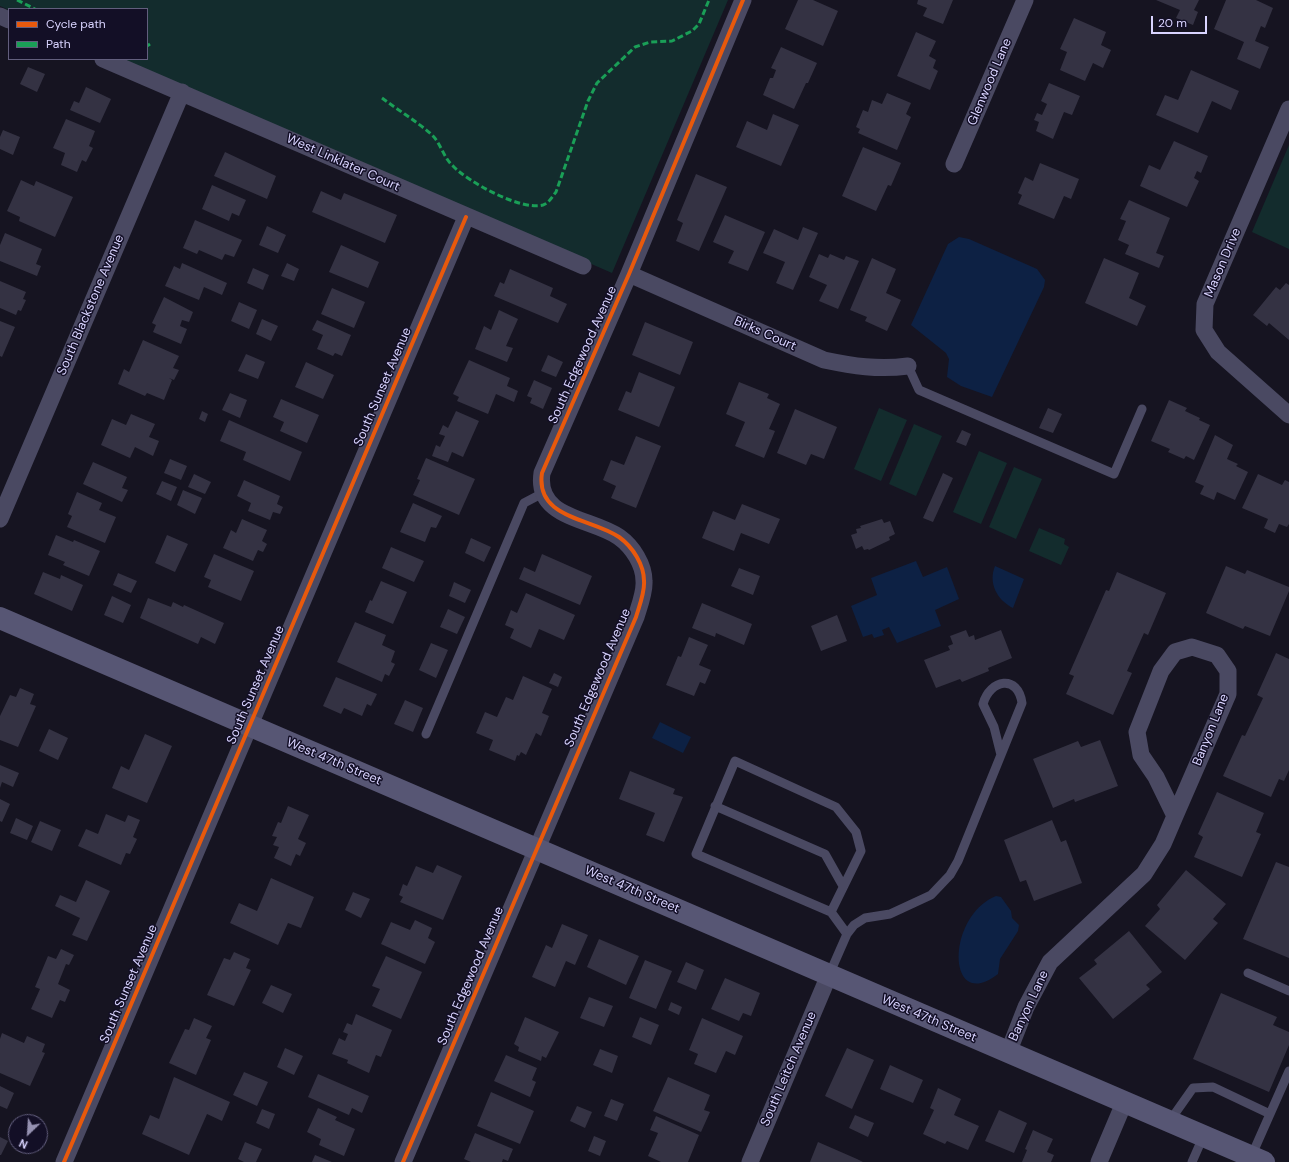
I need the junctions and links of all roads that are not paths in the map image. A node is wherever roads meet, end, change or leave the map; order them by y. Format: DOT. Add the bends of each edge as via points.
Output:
graph roads {
  1 [pos="743,0"];
  2 [pos="1025,0"];
  3 [pos="105,60"];
  4 [pos="182,92"];
  5 [pos="1289,109"];
  6 [pos="954,164"];
  7 [pos="466,217"];
  8 [pos="583,266"];
  9 [pos="629,274"];
  10 [pos="908,366"];
  11 [pos="1142,409"];
  12 [pos="1289,416"];
  13 [pos="542,493"];
  14 [pos="0,519"];
  15 [pos="0,618"];
  16 [pos="249,726"];
  17 [pos="426,734"];
  18 [pos="1001,755"];
  19 [pos="715,806"];
  20 [pos="1175,816"];
  21 [pos="536,849"];
  22 [pos="844,886"];
  23 [pos="831,912"];
  24 [pos="846,934"];
  25 [pos="1248,973"];
  26 [pos="829,975"];
  27 [pos="1289,991"];
  28 [pos="1008,1053"];
  29 [pos="1289,1071"];
  30 [pos="1124,1103"];
  31 [pos="1270,1114"];
  32 [pos="1169,1122"];
  33 [pos="1203,1137"];
  34 [pos="1257,1159"];
  35 [pos="64,1162"];
  36 [pos="403,1162"];
  37 [pos="750,1162"];
  38 [pos="1099,1162"];
  39 [pos="1192,1162"];
  1 -- 9 [label="street, South Edgewood Avenue"];
  2 -- 6 [label="street, Glenwood Lane"];
  3 -- 4 [label="street, West Linklater Court"];
  4 -- 7 [label="street, West Linklater Court"];
  4 -- 14 [label="street, South Blackstone Avenue"];
  5 -- 12 [label="street, Mason Drive" via="1206,304 1204,330 1218,352"];
  7 -- 8 [label="street, West Linklater Court"];
  7 -- 16 [label="street, South Sunset Avenue"];
  9 -- 10 [label="street, Birks Court" via="824,360 858,367 886,369"];
  9 -- 13 [label="street, South Edgewood Avenue" via="542,473"];
  10 -- 11 [label="lane" via="919,390 1114,474"];
  13 -- 17 [label="lane" via="524,503"];
  13 -- 21 [label="street, South Edgewood Avenue" via="556,510 619,537 638,557 644,582 636,617"];
  15 -- 16 [label="main road, West 47th Street"];
  16 -- 21 [label="main road, West 47th Street"];
  16 -- 35 [label="street, South Sunset Avenue"];
  18 -- 18 [label="lane" via="1022,703 1021,692 1008,683 992,688 986,694 983,704 994,727"];
  18 -- 24 [label="lane" via="958,861 950,874 931,895 890,914 865,918"];
  19 -- 22 [label="lane" via="825,854"];
  19 -- 22 [label="lane" via="735,761 836,807 856,832 861,851"];
  19 -- 23 [label="lane" via="696,854"];
  20 -- 20 [label="street, Banyon Lane" via="1228,694 1228,671 1217,655 1192,647 1175,652 1161,671 1137,732 1141,755 1156,777"];
  20 -- 28 [label="street, Banyon Lane" via="1144,874 1050,962 1026,1007"];
  21 -- 26 [label="main road, West 47th Street"];
  21 -- 36 [label="street, South Edgewood Avenue"];
  22 -- 23 [label="lane"];
  23 -- 24 [label="lane"];
  24 -- 26 [label="lane"];
  25 -- 27 [label="lane"];
  26 -- 28 [label="main road, West 47th Street"];
  26 -- 37 [label="street, South Leitch Avenue"];
  28 -- 30 [label="main road, West 47th Street"];
  29 -- 31 [label="lane"];
  30 -- 32 [label="main road, West 47th Street"];
  30 -- 38 [label="street"];
  31 -- 32 [label="lane" via="1213,1087 1194,1088"];
  31 -- 34 [label="lane"];
  32 -- 33 [label="main road, West 47th Street"];
  33 -- 34 [label="main road, West 47th Street"];
  33 -- 39 [label="lane"];
}
